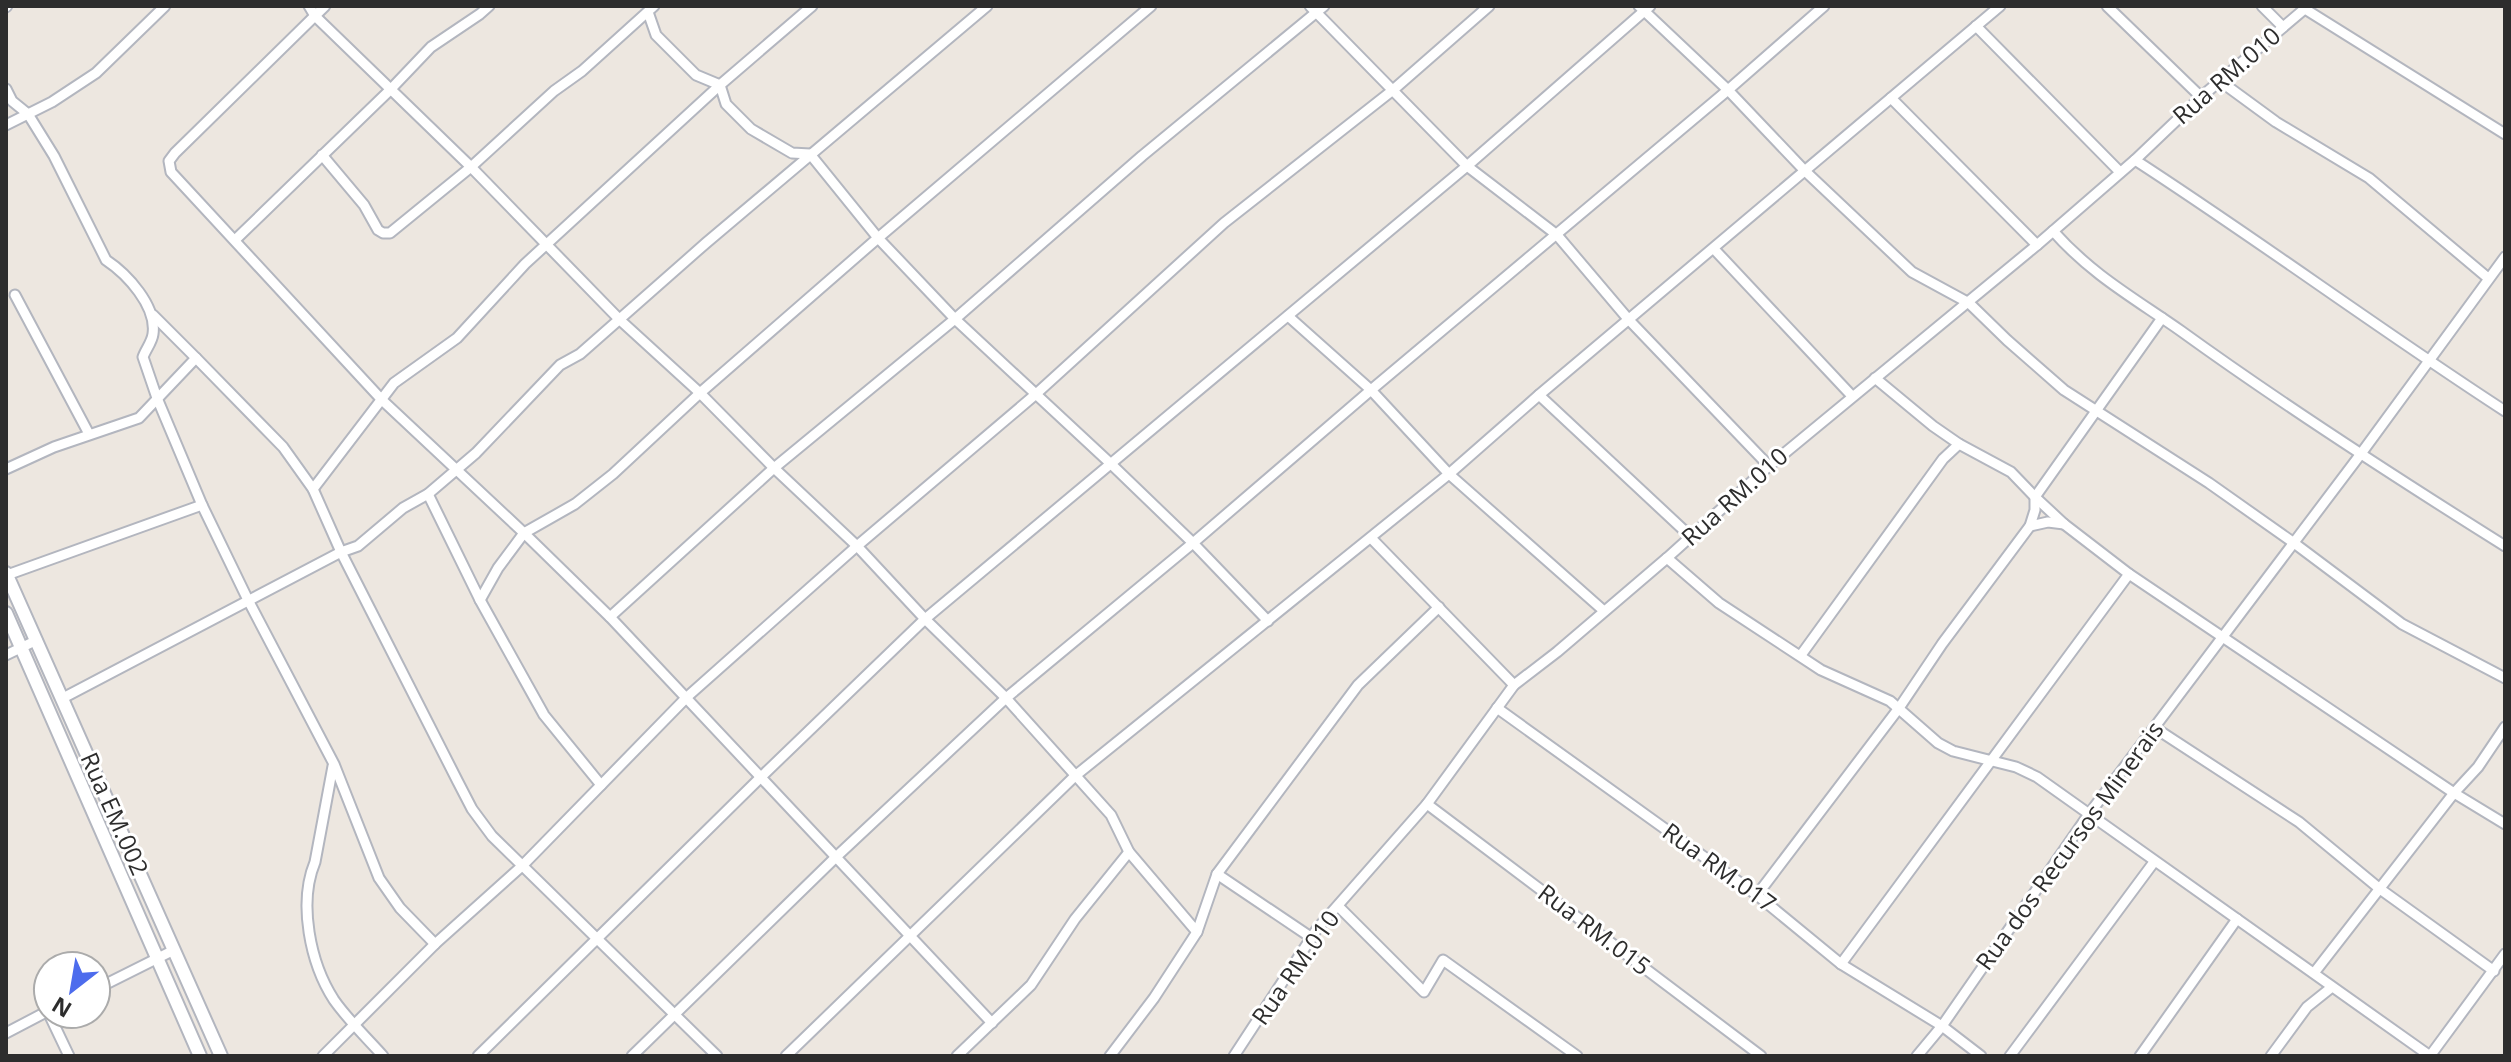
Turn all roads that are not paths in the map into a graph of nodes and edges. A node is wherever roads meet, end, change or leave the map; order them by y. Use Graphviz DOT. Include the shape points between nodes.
graph roads {
  1 [pos="165,6"];
  2 [pos="309,6"];
  3 [pos="325,6"];
  4 [pos="489,6"];
  5 [pos="812,6"];
  6 [pos="987,6"];
  7 [pos="1151,6"];
  8 [pos="1489,6"];
  9 [pos="1824,6"];
  10 [pos="2000,6"];
  11 [pos="2107,6"];
  12 [pos="2262,6"];
  13 [pos="2307,7"];
  14 [pos="1317,8"];
  15 [pos="1644,8"];
  16 [pos="651,9"];
  17 [pos="315,16"];
  18 [pos="1976,26"];
  19 [pos="2283,27"];
  20 [pos="2220,81"];
  21 [pos="720,85"];
  22 [pos="6,89"];
  23 [pos="390,90"];
  24 [pos="1393,90"];
  25 [pos="1728,90"];
  26 [pos="2201,97"];
  27 [pos="1891,98"];
  28 [pos="28,114"];
  29 [pos="6,125"];
  30 [pos="2505,134"];
  31 [pos="810,154"];
  32 [pos="322,155"];
  33 [pos="2135,160"];
  34 [pos="1467,166"];
  35 [pos="471,167"];
  36 [pos="1804,170"];
  37 [pos="2120,172"];
  38 [pos="2053,231"];
  39 [pos="1557,235"];
  40 [pos="878,238"];
  41 [pos="235,240"];
  42 [pos="547,243"];
  43 [pos="2037,245"];
  44 [pos="1714,249"];
  45 [pos="2505,257"];
  46 [pos="2501,271"];
  47 [pos="2488,278"];
  48 [pos="15,295"];
  49 [pos="1969,303"];
  50 [pos="150,312"];
  51 [pos="1288,316"];
  52 [pos="2162,318"];
  53 [pos="955,319"];
  54 [pos="620,320"];
  55 [pos="1629,320"];
  56 [pos="196,358"];
  57 [pos="2428,362"];
  58 [pos="1875,378"];
  59 [pos="1371,390"];
  60 [pos="700,393"];
  61 [pos="1036,394"];
  62 [pos="1539,395"];
  63 [pos="1852,396"];
  64 [pos="157,398"];
  65 [pos="382,400"];
  66 [pos="2096,409"];
  67 [pos="2505,411"];
  68 [pos="89,434"];
  69 [pos="1959,444"];
  70 [pos="2360,455"];
  71 [pos="1110,463"];
  72 [pos="1769,466"];
  73 [pos="774,468"];
  74 [pos="6,469"];
  75 [pos="457,470"];
  76 [pos="1449,474"];
  77 [pos="313,489"];
  78 [pos="428,494"];
  79 [pos="2035,497"];
  80 [pos="202,505"];
  81 [pos="2064,524"];
  82 [pos="2030,526"];
  83 [pos="524,533"];
  84 [pos="1690,536"];
  85 [pos="1371,538"];
  86 [pos="1193,543"];
  87 [pos="2294,543"];
  88 [pos="857,546"];
  89 [pos="2505,546"];
  90 [pos="341,552"];
  91 [pos="1667,558"];
  92 [pos="7,574"];
  93 [pos="2129,574"];
  94 [pos="248,600"];
  95 [pos="480,600"];
  96 [pos="1439,607"];
  97 [pos="1604,611"];
  98 [pos="6,613"];
  99 [pos="610,617"];
  100 [pos="925,619"];
  101 [pos="1268,621"];
  102 [pos="2224,636"];
  103 [pos="37,640"];
  104 [pos="21,647"];
  105 [pos="6,655"];
  106 [pos="1801,655"];
  107 [pos="2505,678"];
  108 [pos="1514,685"];
  109 [pos="687,697"];
  110 [pos="63,698"];
  111 [pos="1006,698"];
  112 [pos="1497,708"];
  113 [pos="1899,708"];
  114 [pos="2505,727"];
  115 [pos="2155,728"];
  116 [pos="1991,761"];
  117 [pos="334,764"];
  118 [pos="1075,776"];
  119 [pos="760,778"];
  120 [pos="601,785"];
  121 [pos="2454,793"];
  122 [pos="1427,804"];
  123 [pos="2089,814"];
  124 [pos="2505,824"];
  125 [pos="1129,852"];
  126 [pos="836,857"];
  127 [pos="2154,862"];
  128 [pos="522,866"];
  129 [pos="1217,874"];
  130 [pos="2380,889"];
  131 [pos="1757,895"];
  132 [pos="1339,907"];
  133 [pos="2237,919"];
  134 [pos="1197,932"];
  135 [pos="909,935"];
  136 [pos="1312,938"];
  137 [pos="597,940"];
  138 [pos="435,944"];
  139 [pos="174,950"];
  140 [pos="2505,954"];
  141 [pos="158,959"];
  142 [pos="1841,964"];
  143 [pos="2494,971"];
  144 [pos="2314,973"];
  145 [pos="112,981"];
  146 [pos="2332,987"];
  147 [pos="673,1016"];
  148 [pos="32,1020"];
  149 [pos="992,1023"];
  150 [pos="355,1026"];
  151 [pos="1942,1026"];
  152 [pos="57,1030"];
  153 [pos="6,1033"];
  154 [pos="69,1056"];
  155 [pos="200,1056"];
  156 [pos="221,1056"];
  157 [pos="323,1056"];
  158 [pos="383,1056"];
  159 [pos="478,1056"];
  160 [pos="632,1056"];
  161 [pos="717,1056"];
  162 [pos="786,1056"];
  163 [pos="957,1056"];
  164 [pos="1110,1056"];
  165 [pos="1234,1056"];
  166 [pos="1577,1056"];
  167 [pos="1761,1056"];
  168 [pos="1917,1056"];
  169 [pos="1981,1056"];
  170 [pos="2010,1056"];
  171 [pos="2140,1056"];
  172 [pos="2271,1056"];
  1 -- 28 [label="street" via="96,73"];
  2 -- 17 [label="street"];
  3 -- 17 [label="street"];
  4 -- 23 [label="street" via="431,47"];
  5 -- 21 [label="street"];
  6 -- 31 [label="street"];
  7 -- 40 [label="street"];
  8 -- 24 [label="street"];
  9 -- 25 [label="street"];
  10 -- 18 [label="street"];
  11 -- 26 [label="street"];
  12 -- 19 [label="street"];
  13 -- 19 [label="street, Rua RM.010"];
  13 -- 30 [label="street"];
  14 -- 24 [label="street"];
  14 -- 53 [label="street"];
  15 -- 25 [label="street"];
  15 -- 34 [label="street"];
  16 -- 21 [label="street" via="656,35 696,75"];
  16 -- 35 [label="street"];
  17 -- 23 [label="street"];
  17 -- 41 [label="street" via="169,161 171,172"];
  18 -- 27 [label="street"];
  18 -- 37 [label="street"];
  19 -- 20 [label="street, Rua RM.010"];
  20 -- 26 [label="street, Rua RM.010"];
  20 -- 47 [label="street" via="2369,178"];
  21 -- 31 [label="street" via="726,104 751,129 792,153"];
  21 -- 42 [label="street"];
  22 -- 28 [label="street"];
  23 -- 32 [label="street"];
  23 -- 35 [label="street"];
  24 -- 34 [label="street"];
  24 -- 61 [label="street" via="1224,223"];
  25 -- 36 [label="street"];
  25 -- 39 [label="street"];
  26 -- 33 [label="street, Rua RM.010"];
  27 -- 36 [label="street"];
  27 -- 43 [label="street"];
  28 -- 29 [label="street"];
  28 -- 50 [label="street" via="106,260 120,270"];
  31 -- 40 [label="street"];
  31 -- 54 [label="street"];
  32 -- 35 [label="street" via="383,233 396,229"];
  32 -- 41 [label="street"];
  33 -- 37 [label="street, Rua RM.010"];
  33 -- 57 [label="street"];
  34 -- 39 [label="street"];
  34 -- 51 [label="street"];
  35 -- 42 [label="street"];
  36 -- 44 [label="street"];
  36 -- 49 [label="street" via="1912,272"];
  37 -- 38 [label="street, Rua RM.010"];
  38 -- 43 [label="street, Rua RM.010"];
  38 -- 52 [label="street" via="2087,266"];
  39 -- 55 [label="street"];
  39 -- 59 [label="street"];
  40 -- 53 [label="street"];
  40 -- 60 [label="street"];
  41 -- 65 [label="street"];
  42 -- 54 [label="street"];
  42 -- 65 [label="street" via="457,338 394,383"];
  43 -- 49 [label="street, Rua RM.010"];
  44 -- 55 [label="street"];
  44 -- 63 [label="street"];
  45 -- 46 [label="street, Rua dos Recursos Minerais"];
  46 -- 47 [label="street, Rua dos Recursos Minerais"];
  47 -- 57 [label="street, Rua dos Recursos Minerais"];
  48 -- 68 [label="street"];
  49 -- 58 [label="street, Rua RM.010"];
  49 -- 66 [label="street" via="2064,390"];
  50 -- 56 [label="street"];
  50 -- 64 [label="street" via="153,337 143,357"];
  51 -- 59 [label="street"];
  51 -- 71 [label="street"];
  52 -- 66 [label="street"];
  52 -- 70 [label="street"];
  53 -- 61 [label="street"];
  53 -- 73 [label="street"];
  54 -- 60 [label="street"];
  54 -- 75 [label="street" via="560,365"];
  55 -- 62 [label="street"];
  55 -- 72 [label="street"];
  56 -- 64 [label="street"];
  56 -- 77 [label="street" via="283,447"];
  57 -- 67 [label="street"];
  57 -- 70 [label="street, Rua dos Recursos Minerais"];
  58 -- 63 [label="street, Rua RM.010"];
  58 -- 69 [label="street"];
  59 -- 76 [label="street"];
  59 -- 86 [label="street"];
  60 -- 73 [label="street"];
  60 -- 83 [label="street" via="613,474 575,504"];
  61 -- 71 [label="street"];
  61 -- 88 [label="street"];
  62 -- 76 [label="street"];
  62 -- 84 [label="street"];
  63 -- 72 [label="street, Rua RM.010"];
  64 -- 68 [label="street" via="139,418"];
  64 -- 80 [label="street"];
  65 -- 75 [label="street"];
  65 -- 77 [label="street"];
  66 -- 79 [label="street"];
  66 -- 87 [label="street"];
  68 -- 74 [label="street"];
  69 -- 79 [label="street" via="2011,472"];
  69 -- 106 [label="street"];
  70 -- 87 [label="street, Rua dos Recursos Minerais"];
  70 -- 89 [label="street"];
  71 -- 86 [label="street"];
  71 -- 100 [label="street"];
  72 -- 84 [label="street, Rua RM.010"];
  73 -- 88 [label="street"];
  73 -- 99 [label="street"];
  75 -- 78 [label="street"];
  75 -- 83 [label="street"];
  76 -- 85 [label="street"];
  76 -- 97 [label="street"];
  77 -- 90 [label="street"];
  78 -- 90 [label="street" via="358,546"];
  78 -- 95 [label="street"];
  79 -- 81 [label="street"];
  79 -- 82 [label="street"];
  80 -- 92 [label="street"];
  80 -- 94 [label="street"];
  81 -- 82 [label="street"];
  81 -- 93 [label="street"];
  82 -- 113 [label="street"];
  83 -- 95 [label="street"];
  83 -- 99 [label="street"];
  84 -- 91 [label="street, Rua RM.010"];
  85 -- 96 [label="street"];
  85 -- 101 [label="street"];
  86 -- 101 [label="street"];
  86 -- 111 [label="street"];
  87 -- 102 [label="street, Rua dos Recursos Minerais"];
  87 -- 107 [label="street" via="2402,624"];
  88 -- 100 [label="street"];
  88 -- 109 [label="street"];
  90 -- 94 [label="street"];
  90 -- 128 [label="street" via="472,809"];
  91 -- 97 [label="street, Rua RM.010"];
  91 -- 106 [label="street" via="1719,603"];
  92 -- 103 [label="street, Rua EM.002"];
  93 -- 102 [label="street"];
  93 -- 116 [label="street"];
  94 -- 110 [label="street"];
  94 -- 117 [label="street"];
  95 -- 120 [label="street" via="544,715"];
  96 -- 108 [label="street"];
  96 -- 129 [label="street" via="1358,685"];
  97 -- 108 [label="street, Rua RM.010"];
  98 -- 104 [label="street, Rua EM.002"];
  99 -- 109 [label="street"];
  100 -- 111 [label="street"];
  100 -- 119 [label="street"];
  101 -- 118 [label="street"];
  102 -- 115 [label="street, Rua dos Recursos Minerais"];
  102 -- 121 [label="street"];
  103 -- 104 [label="street"];
  103 -- 110 [label="street, Rua EM.002"];
  104 -- 105 [label="street"];
  104 -- 141 [label="street, Rua EM.002"];
  106 -- 113 [label="street"];
  108 -- 112 [label="street, Rua RM.010"];
  109 -- 119 [label="street"];
  109 -- 120 [label="street"];
  110 -- 139 [label="street, Rua EM.002"];
  111 -- 118 [label="street"];
  111 -- 126 [label="street"];
  112 -- 122 [label="street, Rua RM.010"];
  112 -- 131 [label="street, Rua RM.017"];
  113 -- 116 [label="street" via="1938,743"];
  113 -- 131 [label="street"];
  114 -- 121 [label="street"];
  115 -- 123 [label="street, Rua dos Recursos Minerais"];
  115 -- 130 [label="street" via="2299,822"];
  116 -- 123 [label="street" via="2037,777"];
  116 -- 142 [label="street"];
  117 -- 138 [label="street" via="379,878"];
  117 -- 150 [label="street" via="310,873 307,916 323,979"];
  118 -- 125 [label="street" via="1111,815"];
  118 -- 135 [label="street"];
  119 -- 126 [label="street"];
  119 -- 137 [label="street"];
  120 -- 128 [label="street"];
  121 -- 124 [label="street"];
  121 -- 130 [label="street"];
  122 -- 132 [label="street, Rua RM.010"];
  122 -- 167 [label="street, Rua RM.015"];
  123 -- 127 [label="street"];
  123 -- 151 [label="street, Rua dos Recursos Minerais"];
  125 -- 134 [label="street"];
  125 -- 149 [label="street" via="1031,985"];
  126 -- 135 [label="street"];
  126 -- 147 [label="street"];
  127 -- 133 [label="street"];
  127 -- 170 [label="street"];
  128 -- 137 [label="street"];
  128 -- 138 [label="street"];
  129 -- 134 [label="street"];
  129 -- 136 [label="street"];
  130 -- 143 [label="street"];
  130 -- 144 [label="street"];
  131 -- 142 [label="street, Rua RM.017"];
  132 -- 136 [label="street, Rua RM.010"];
  132 -- 166 [label="street" via="1424,992 1443,960"];
  133 -- 144 [label="street"];
  133 -- 171 [label="street"];
  134 -- 164 [label="street"];
  135 -- 149 [label="street"];
  135 -- 162 [label="street"];
  136 -- 165 [label="street, Rua RM.010"];
  137 -- 147 [label="street"];
  137 -- 159 [label="street"];
  138 -- 150 [label="street"];
  139 -- 141 [label="street"];
  139 -- 156 [label="street, Rua EM.002"];
  140 -- 143 [label="street"];
  141 -- 145 [label="street"];
  141 -- 155 [label="street, Rua EM.002"];
  142 -- 151 [label="street, Rua RM.017"];
  143 -- 146 [label="street" via="2430,1056"];
  144 -- 146 [label="street"];
  146 -- 172 [label="street" via="2307,1007"];
  147 -- 160 [label="street"];
  147 -- 161 [label="street"];
  148 -- 153 [label="street"];
  149 -- 163 [label="street"];
  150 -- 157 [label="street"];
  150 -- 158 [label="street"];
  151 -- 168 [label="street, Rua dos Recursos Minerais"];
  151 -- 169 [label="street, Rua RM.017"];
  152 -- 154 [label="street"];
}
